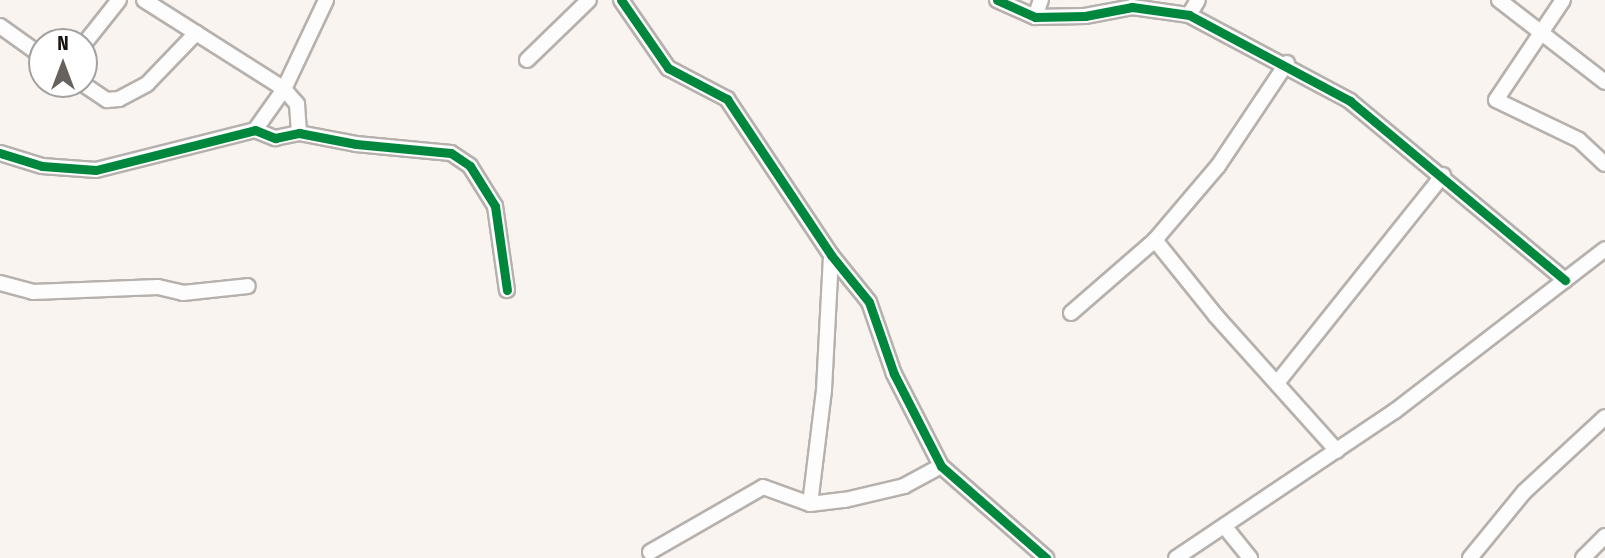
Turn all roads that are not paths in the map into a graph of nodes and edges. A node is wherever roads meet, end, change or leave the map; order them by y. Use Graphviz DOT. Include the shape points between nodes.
graph roads {
  1 [pos="120,0"];
  2 [pos="144,0"];
  3 [pos="326,0"];
  4 [pos="589,0"];
  5 [pos="621,0"];
  6 [pos="997,0"];
  7 [pos="1041,0"];
  8 [pos="1198,0"];
  9 [pos="1499,0"];
  10 [pos="1563,0"];
  11 [pos="1189,15"];
  12 [pos="1035,17"];
  13 [pos="0,26"];
  14 [pos="97,28"];
  15 [pos="1538,32"];
  16 [pos="197,33"];
  17 [pos="28,46"];
  18 [pos="527,60"];
  19 [pos="1287,63"];
  20 [pos="1605,82"];
  21 [pos="284,89"];
  22 [pos="98,94"];
  23 [pos="256,130"];
  24 [pos="299,132"];
  25 [pos="0,153"];
  26 [pos="1605,164"];
  27 [pos="1443,175"];
  28 [pos="1155,240"];
  29 [pos="1605,249"];
  30 [pos="831,255"];
  31 [pos="1565,280"];
  32 [pos="0,283"];
  33 [pos="248,286"];
  34 [pos="507,290"];
  35 [pos="1071,313"];
  36 [pos="1277,383"];
  37 [pos="1605,417"];
  38 [pos="1337,451"];
  39 [pos="941,466"];
  40 [pos="810,504"];
  41 [pos="1225,527"];
  42 [pos="1605,536"];
  43 [pos="650,552"];
  44 [pos="1046,558"];
  45 [pos="1176,558"];
  46 [pos="1250,558"];
  47 [pos="1470,558"];
  48 [pos="1583,558"];
  1 -- 14 [label="street"];
  2 -- 16 [label="street"];
  3 -- 21 [label="street"];
  4 -- 18 [label="street"];
  5 -- 30 [label="street" via="668,68 727,99"];
  6 -- 12 [label="street"];
  7 -- 12 [label="street"];
  8 -- 11 [label="street"];
  9 -- 15 [label="street"];
  10 -- 15 [label="street"];
  11 -- 12 [label="street" via="1132,7 1085,16"];
  11 -- 19 [label="street"];
  13 -- 17 [label="street"];
  15 -- 20 [label="street"];
  15 -- 26 [label="street" via="1496,100 1579,140"];
  16 -- 21 [label="street"];
  16 -- 22 [label="street" via="147,84 119,99 107,100"];
  19 -- 27 [label="street" via="1350,100"];
  19 -- 28 [label="street" via="1218,166"];
  21 -- 23 [label="street"];
  21 -- 24 [label="street" via="297,104"];
  23 -- 24 [label="street" via="275,138"];
  23 -- 25 [label="street" via="96,170 42,166"];
  24 -- 34 [label="street" via="356,144 451,153 470,166 495,206"];
  27 -- 31 [label="street"];
  27 -- 36 [label="street"];
  28 -- 35 [label="street"];
  28 -- 36 [label="street"];
  29 -- 31 [label="street"];
  30 -- 39 [label="street" via="869,302 894,374"];
  30 -- 40 [label="street" via="824,390"];
  31 -- 38 [label="street"];
  32 -- 33 [label="street" via="33,292 158,287 183,293"];
  36 -- 38 [label="street"];
  37 -- 47 [label="street" via="1524,492"];
  38 -- 41 [label="street"];
  39 -- 40 [label="street" via="904,486"];
  39 -- 44 [label="street"];
  40 -- 43 [label="street" via="763,487"];
  41 -- 45 [label="street"];
  41 -- 46 [label="street"];
  42 -- 48 [label="street"];
}
